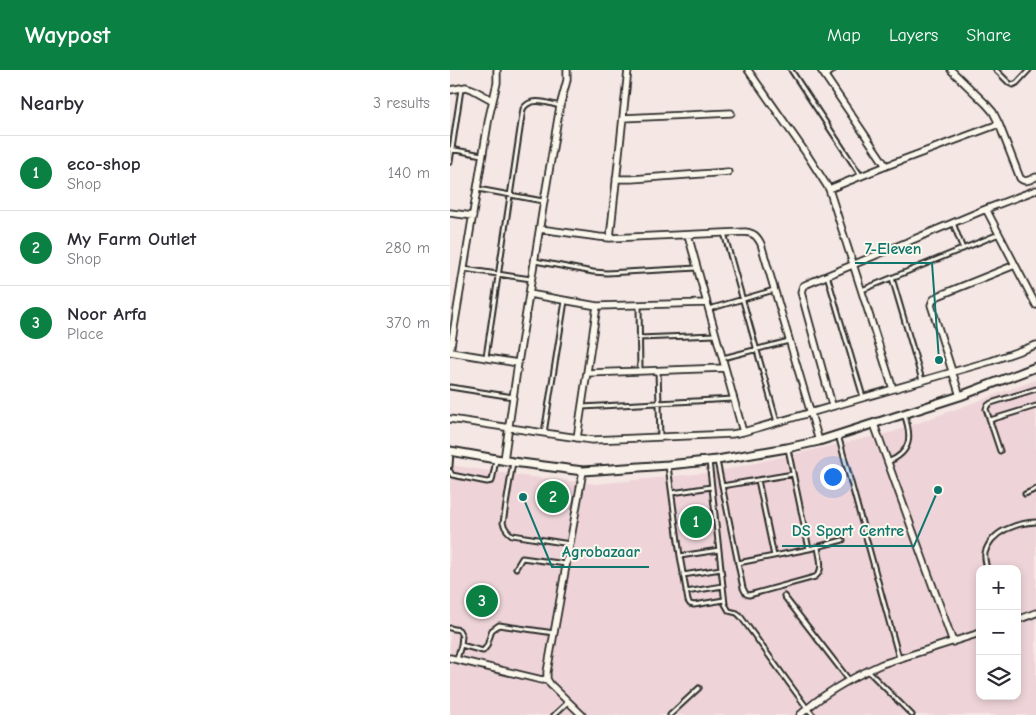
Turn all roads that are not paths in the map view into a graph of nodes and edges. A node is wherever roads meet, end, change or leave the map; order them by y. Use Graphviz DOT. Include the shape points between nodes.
graph roads {
  1 [pos="497,70"];
  2 [pos="567,70"];
  3 [pos="628,70"];
  4 [pos="748,70"];
  5 [pos="791,70"];
  6 [pos="832,70"];
  7 [pos="951,70"];
  8 [pos="996,70"];
  9 [pos="1029,70"];
  10 [pos="823,72"];
  11 [pos="461,88"];
  12 [pos="450,90"];
  13 [pos="492,100"];
  14 [pos="560,106"];
  15 [pos="732,113"];
  16 [pos="623,118"];
  17 [pos="999,124"];
  18 [pos="451,149"];
  19 [pos="483,155"];
  20 [pos="450,162"];
  21 [pos="886,166"];
  22 [pos="728,172"];
  23 [pos="861,176"];
  24 [pos="1036,177"];
  25 [pos="616,179"];
  26 [pos="478,189"];
  27 [pos="829,189"];
  28 [pos="1036,190"];
  29 [pos="510,195"];
  30 [pos="544,201"];
  31 [pos="986,209"];
  32 [pos="450,213"];
  33 [pos="472,216"];
  34 [pos="953,223"];
  35 [pos="540,229"];
  36 [pos="724,233"];
  37 [pos="999,234"];
  38 [pos="688,235"];
  39 [pos="610,238"];
  40 [pos="963,249"];
  41 [pos="535,262"];
  42 [pos="854,264"];
  43 [pos="1015,265"];
  44 [pos="698,268"];
  45 [pos="464,269"];
  46 [pos="498,274"];
  47 [pos="827,275"];
  48 [pos="892,278"];
  49 [pos="532,279"];
  50 [pos="774,290"];
  51 [pos="862,290"];
  52 [pos="529,294"];
  53 [pos="742,299"];
  54 [pos="565,301"];
  55 [pos="639,305"];
  56 [pos="1036,305"];
  57 [pos="597,306"];
  58 [pos="708,306"];
  59 [pos="716,335"];
  60 [pos="639,338"];
  61 [pos="789,340"];
  62 [pos="1036,345"];
  63 [pos="757,350"];
  64 [pos="450,352"];
  65 [pos="486,358"];
  66 [pos="722,358"];
  67 [pos="518,363"];
  68 [pos="725,368"];
  69 [pos="1036,368"];
  70 [pos="658,370"];
  71 [pos="640,371"];
  72 [pos="952,371"];
  73 [pos="588,373"];
  74 [pos="922,380"];
  75 [pos="450,387"];
  76 [pos="892,389"];
  77 [pos="1036,389"];
  78 [pos="960,396"];
  79 [pos="513,397"];
  80 [pos="863,397"];
  81 [pos="734,399"];
  82 [pos="659,403"];
  83 [pos="832,405"];
  84 [pos="1036,406"];
  85 [pos="582,407"];
  86 [pos="810,412"];
  87 [pos="904,414"];
  88 [pos="450,419"];
  89 [pos="990,420"];
  90 [pos="777,422"];
  91 [pos="874,424"];
  92 [pos="508,428"];
  93 [pos="743,432"];
  94 [pos="544,434"];
  95 [pos="838,435"];
  96 [pos="660,437"];
  97 [pos="577,438"];
  98 [pos="819,441"];
  99 [pos="787,448"];
  100 [pos="451,451"];
  101 [pos="1000,452"];
  102 [pos="500,460"];
  103 [pos="713,460"];
  104 [pos="513,462"];
  105 [pos="888,462"];
  106 [pos="450,466"];
  107 [pos="668,466"];
  108 [pos="450,471"];
  109 [pos="583,471"];
  110 [pos="793,474"];
  111 [pos="758,480"];
  112 [pos="722,486"];
  113 [pos="711,487"];
  114 [pos="1036,489"];
  115 [pos="672,493"];
  116 [pos="1024,494"];
  117 [pos="1036,522"];
  118 [pos="844,540"];
  119 [pos="570,544"];
  120 [pos="818,546"];
  121 [pos="809,549"];
  122 [pos="719,550"];
  123 [pos="680,556"];
  124 [pos="774,556"];
  125 [pos="738,563"];
  126 [pos="567,564"];
  127 [pos="986,565"];
  128 [pos="516,568"];
  129 [pos="722,569"];
  130 [pos="683,575"];
  131 [pos="723,586"];
  132 [pos="686,592"];
  133 [pos="784,596"];
  134 [pos="724,600"];
  135 [pos="1036,613"];
  136 [pos="1021,619"];
  137 [pos="450,628"];
  138 [pos="554,633"];
  139 [pos="976,633"];
  140 [pos="953,642"];
  141 [pos="461,645"];
  142 [pos="453,658"];
  143 [pos="894,660"];
  144 [pos="868,670"];
  145 [pos="547,679"];
  146 [pos="849,680"];
  147 [pos="699,688"];
  148 [pos="568,702"];
  149 [pos="807,708"];
  150 [pos="554,715"];
  151 [pos="582,715"];
  152 [pos="670,715"];
  153 [pos="800,715"];
  154 [pos="813,715"];
  155 [pos="912,715"];
  1 -- 13 [label="street"];
  2 -- 14 [label="street"];
  3 -- 16 [label="street"];
  4 -- 27 [label="street"];
  5 -- 23 [label="lane"];
  6 -- 10 [label="street"];
  7 -- 17 [label="street" via="986,104"];
  8 -- 9 [label="lane" via="1012,85"];
  10 -- 21 [label="street"];
  11 -- 12 [label="street"];
  11 -- 13 [label="street" via="472,89"];
  11 -- 18 [label="lane"];
  13 -- 19 [label="street"];
  14 -- 29 [label="lane" via="537,102 528,103 523,109"];
  14 -- 30 [label="street"];
  15 -- 16 [label="street"];
  16 -- 25 [label="street"];
  17 -- 21 [label="street"];
  17 -- 24 [label="street" via="1020,178 1027,181"];
  18 -- 19 [label="lane"];
  18 -- 20 [label="lane"];
  19 -- 26 [label="street"];
  21 -- 23 [label="street"];
  22 -- 25 [label="street"];
  23 -- 27 [label="street"];
  25 -- 39 [label="street"];
  26 -- 29 [label="lane"];
  26 -- 33 [label="street"];
  27 -- 42 [label="street"];
  28 -- 31 [label="street"];
  29 -- 30 [label="lane"];
  29 -- 46 [label="lane"];
  30 -- 35 [label="street"];
  31 -- 34 [label="street"];
  31 -- 37 [label="street"];
  32 -- 33 [label="street"];
  33 -- 45 [label="street"];
  34 -- 40 [label="lane"];
  34 -- 42 [label="street"];
  35 -- 39 [label="street"];
  35 -- 41 [label="street"];
  36 -- 38 [label="street"];
  36 -- 50 [label="street" via="745,232 757,237"];
  36 -- 53 [label="lane"];
  37 -- 40 [label="lane"];
  37 -- 43 [label="street"];
  38 -- 39 [label="street"];
  38 -- 44 [label="street"];
  40 -- 48 [label="lane"];
  41 -- 44 [label="lane" via="608,273"];
  41 -- 49 [label="street"];
  42 -- 47 [label="street"];
  42 -- 51 [label="street"];
  43 -- 56 [label="street"];
  43 -- 72 [label="street" via="933,300 931,305"];
  44 -- 58 [label="street"];
  45 -- 46 [label="lane"];
  45 -- 64 [label="street"];
  46 -- 49 [label="lane"];
  46 -- 65 [label="lane"];
  47 -- 80 [label="lane"];
  47 -- 83 [label="street" via="803,286 801,292"];
  48 -- 51 [label="lane"];
  48 -- 74 [label="lane"];
  49 -- 52 [label="street"];
  50 -- 53 [label="lane"];
  50 -- 61 [label="street"];
  51 -- 76 [label="street"];
  52 -- 54 [label="street"];
  52 -- 67 [label="street"];
  53 -- 58 [label="lane"];
  53 -- 63 [label="lane"];
  54 -- 57 [label="street"];
  54 -- 94 [label="lane"];
  55 -- 57 [label="street"];
  55 -- 58 [label="street"];
  55 -- 60 [label="lane"];
  57 -- 73 [label="street"];
  58 -- 59 [label="street"];
  59 -- 60 [label="lane"];
  59 -- 66 [label="street"];
  60 -- 71 [label="lane"];
  61 -- 63 [label="lane"];
  61 -- 86 [label="street"];
  62 -- 72 [label="street"];
  63 -- 66 [label="lane"];
  63 -- 90 [label="lane"];
  64 -- 65 [label="street"];
  65 -- 67 [label="street"];
  66 -- 68 [label="street"];
  67 -- 79 [label="street"];
  68 -- 70 [label="street"];
  68 -- 81 [label="street"];
  69 -- 78 [label="street"];
  70 -- 71 [label="street"];
  70 -- 82 [label="lane"];
  71 -- 73 [label="street"];
  72 -- 74 [label="street"];
  72 -- 78 [label="street"];
  73 -- 85 [label="street"];
  74 -- 76 [label="street"];
  75 -- 79 [label="lane"];
  76 -- 80 [label="street"];
  77 -- 89 [label="lane" via="990,403 986,409"];
  78 -- 87 [label="street"];
  79 -- 92 [label="street"];
  80 -- 83 [label="street"];
  81 -- 82 [label="lane"];
  81 -- 93 [label="street"];
  82 -- 85 [label="lane"];
  82 -- 96 [label="lane"];
  83 -- 86 [label="street"];
  84 -- 89 [label="lane"];
  85 -- 97 [label="street"];
  86 -- 90 [label="street"];
  86 -- 98 [label="street"];
  87 -- 91 [label="street"];
  87 -- 105 [label="lane" via="909,433 906,448 898,458"];
  88 -- 92 [label="street"];
  89 -- 101 [label="lane"];
  90 -- 93 [label="street"];
  91 -- 95 [label="street"];
  91 -- 105 [label="street"];
  92 -- 94 [label="street"];
  92 -- 102 [label="street"];
  93 -- 96 [label="street"];
  94 -- 97 [label="street"];
  95 -- 98 [label="street"];
  95 -- 143 [label="lane"];
  96 -- 97 [label="street"];
  98 -- 99 [label="street"];
  99 -- 103 [label="street"];
  99 -- 110 [label="lane"];
  100 -- 102 [label="street"];
  100 -- 106 [label="lane"];
  102 -- 104 [label="street"];
  102 -- 108 [label="lane" via="492,481 452,475"];
  103 -- 107 [label="street"];
  103 -- 112 [label="lane"];
  103 -- 113 [label="lane"];
  104 -- 109 [label="street"];
  104 -- 119 [label="lane" via="503,523 505,529 512,535"];
  105 -- 140 [label="street"];
  107 -- 109 [label="street"];
  107 -- 115 [label="lane"];
  109 -- 119 [label="street"];
  110 -- 111 [label="lane"];
  110 -- 121 [label="lane"];
  111 -- 112 [label="lane"];
  111 -- 124 [label="lane"];
  112 -- 125 [label="lane"];
  113 -- 115 [label="lane"];
  113 -- 122 [label="lane"];
  114 -- 116 [label="lane"];
  115 -- 123 [label="lane"];
  117 -- 127 [label="lane" via="1004,529 997,534 985,552"];
  118 -- 120 [label="lane"];
  119 -- 126 [label="street"];
  120 -- 121 [label="lane"];
  120 -- 125 [label="lane" via="822,569 819,575 749,595 744,592"];
  121 -- 124 [label="lane"];
  122 -- 123 [label="lane"];
  122 -- 129 [label="lane"];
  123 -- 130 [label="lane"];
  124 -- 125 [label="lane"];
  126 -- 128 [label="lane" via="522,558"];
  126 -- 138 [label="street"];
  129 -- 130 [label="lane"];
  129 -- 131 [label="lane"];
  130 -- 132 [label="lane"];
  131 -- 132 [label="lane"];
  131 -- 134 [label="lane"];
  132 -- 134 [label="lane" via="690,604 694,605"];
  133 -- 146 [label="lane"];
  134 -- 149 [label="lane" via="729,611 741,617"];
  135 -- 136 [label="street"];
  137 -- 141 [label="lane" via="460,630"];
  138 -- 141 [label="lane" via="499,625 492,630 483,651"];
  138 -- 145 [label="street"];
  139 -- 140 [label="street"];
  140 -- 143 [label="street"];
  141 -- 142 [label="lane"];
  142 -- 145 [label="street"];
  143 -- 144 [label="street"];
  144 -- 146 [label="street"];
  144 -- 155 [label="lane"];
  145 -- 148 [label="street"];
  146 -- 149 [label="street"];
  147 -- 152 [label="lane"];
  148 -- 150 [label="lane"];
  148 -- 151 [label="street"];
  149 -- 153 [label="street"];
  149 -- 154 [label="lane"];
}
